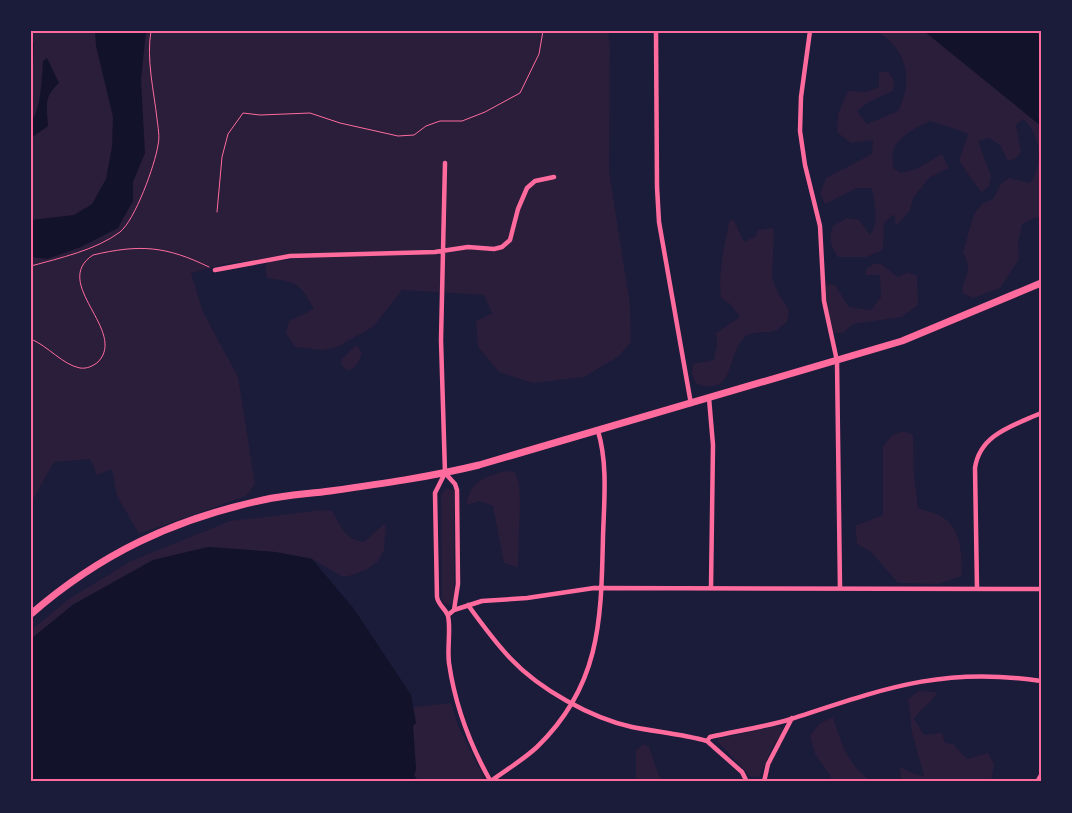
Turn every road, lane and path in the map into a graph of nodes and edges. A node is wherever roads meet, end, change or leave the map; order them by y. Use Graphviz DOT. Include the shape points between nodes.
graph roads {
  1 [pos="151,31"];
  2 [pos="543,31"];
  3 [pos="656,31"];
  4 [pos="810,31"];
  5 [pos="445,163"];
  6 [pos="554,177"];
  7 [pos="217,212"];
  8 [pos="444,250"];
  9 [pos="31,266"];
  10 [pos="215,270"];
  11 [pos="1041,283"];
  12 [pos="31,339"];
  13 [pos="837,361"];
  14 [pos="709,398"];
  15 [pos="691,404"];
  16 [pos="1041,413"];
  17 [pos="598,431"];
  18 [pos="445,473"];
  19 [pos="602,588"];
  20 [pos="711,588"];
  21 [pos="840,588"];
  22 [pos="977,588"];
  23 [pos="1041,589"];
  24 [pos="468,605"];
  25 [pos="454,610"];
  26 [pos="31,614"];
  27 [pos="448,615"];
  28 [pos="1041,681"];
  29 [pos="572,704"];
  30 [pos="792,718"];
  31 [pos="706,741"];
  32 [pos="1041,775"];
  33 [pos="491,782"];
  34 [pos="747,782"];
  35 [pos="764,782"];
  36 [pos="1038,782"];
  1 -- 9 [label="path" via="159,143 136,208 121,231 98,244"];
  2 -- 7 [label="path" via="539,54 520,93 485,112 462,121 440,121 414,135 398,136 310,113 243,113 228,134 222,157"];
  3 -- 15 [label="street" via="659,213"];
  4 -- 13 [label="street" via="800,131 820,226 824,301"];
  5 -- 8 [label="street"];
  6 -- 8 [label="street" via="535,181 527,188 510,240 502,247"];
  8 -- 10 [label="street" via="290,256"];
  8 -- 18 [label="street" via="441,340"];
  10 -- 12 [label="path" via="155,247 93,255 82,269 80,285 102,332 105,346 101,358 91,366 79,368"];
  11 -- 13 [label="main road" via="921,334"];
  13 -- 14 [label="main road"];
  13 -- 21 [label="street"];
  14 -- 15 [label="main road"];
  14 -- 20 [label="street" via="713,445"];
  15 -- 17 [label="main road"];
  16 -- 22 [label="street" via="994,435 978,456 975,468"];
  17 -- 18 [label="main road"];
  17 -- 19 [label="street" via="603,455"];
  18 -- 25 [label="street" via="457,490 458,584"];
  18 -- 26 [label="main road" via="264,500 176,524 85,571"];
  18 -- 27 [label="street" via="435,492 437,597"];
  19 -- 20 [label="street"];
  19 -- 24 [label="street"];
  19 -- 29 [label="street" via="596,641"];
  20 -- 21 [label="street"];
  21 -- 22 [label="street"];
  22 -- 23 [label="street"];
  24 -- 25 [label="street"];
  24 -- 29 [label="street" via="516,664"];
  25 -- 27 [label="street"];
  27 -- 33 [label="street" via="454,693 468,736"];
  28 -- 30 [label="street" via="991,676 941,678 886,688"];
  29 -- 31 [label="street" via="631,727"];
  29 -- 33 [label="street" via="535,749"];
  30 -- 31 [label="street"];
  30 -- 35 [label="street" via="768,764"];
  31 -- 34 [label="street" via="742,772"];
  32 -- 36 [label="street"];
}
